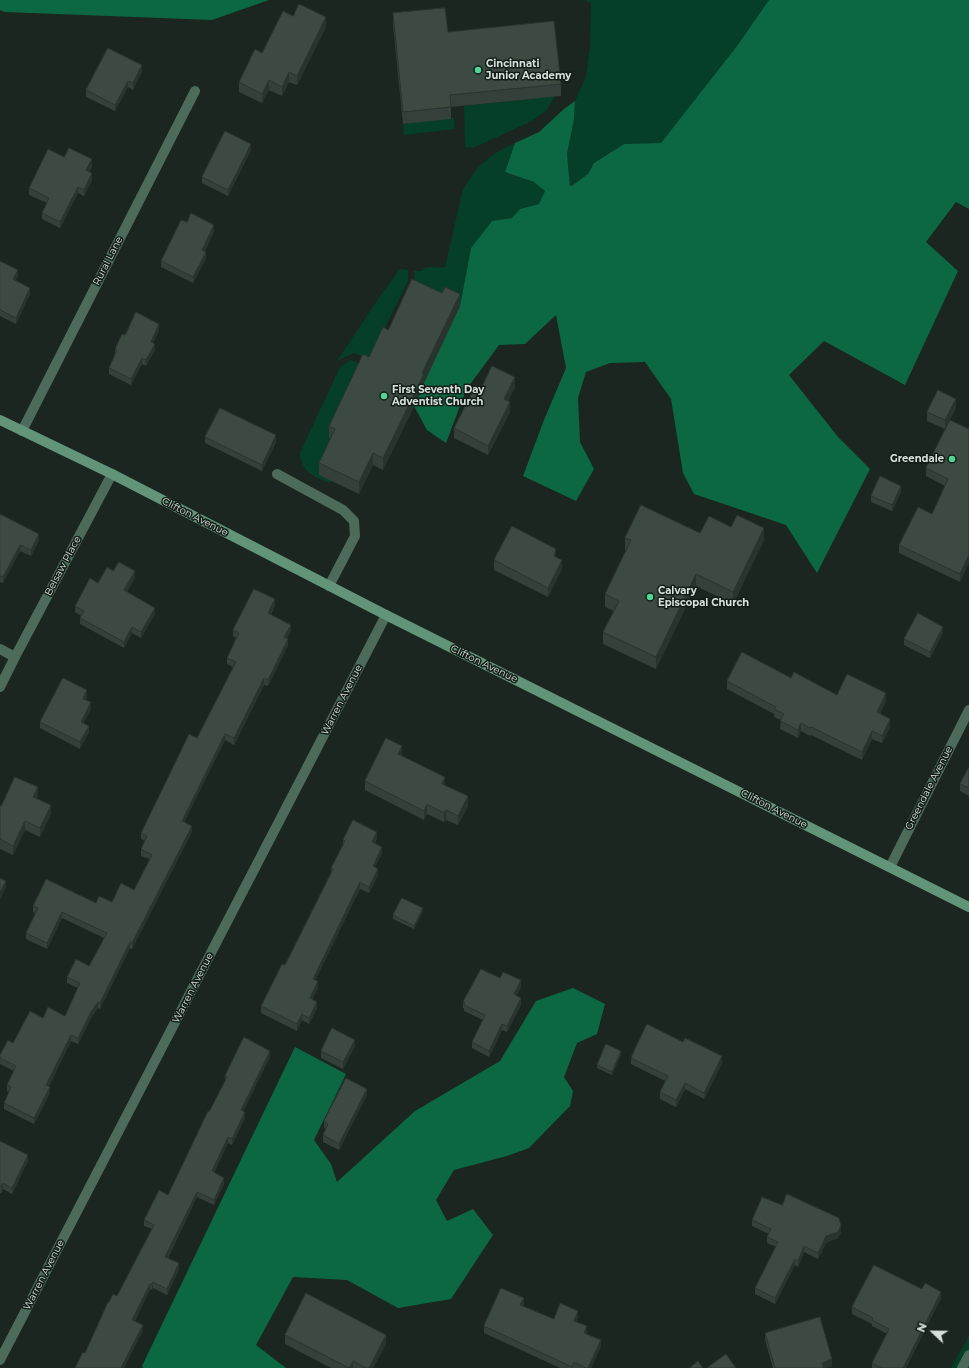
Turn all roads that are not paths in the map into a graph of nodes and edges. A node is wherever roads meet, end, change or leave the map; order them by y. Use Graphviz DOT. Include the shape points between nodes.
graph roads {
  1 [pos="195,91"];
  2 [pos="0,420"];
  3 [pos="22,431"];
  4 [pos="112,474"];
  5 [pos="277,474"];
  6 [pos="329,586"];
  7 [pos="386,615"];
  8 [pos="0,650"];
  9 [pos="15,657"];
  10 [pos="0,688"];
  11 [pos="969,710"];
  12 [pos="890,867"];
  13 [pos="969,907"];
  14 [pos="969,1356"];
  15 [pos="0,1360"];
  16 [pos="962,1368"];
  1 -- 3 [label="street, Rural Lane"];
  2 -- 3 [label="main road, Clifton Avenue"];
  3 -- 4 [label="main road, Clifton Avenue"];
  4 -- 6 [label="main road, Clifton Avenue"];
  4 -- 9 [label="street, Belsaw Place"];
  5 -- 6 [label="street" via="343,510 354,521 356,536"];
  6 -- 7 [label="main road, Clifton Avenue"];
  7 -- 12 [label="main road, Clifton Avenue"];
  7 -- 15 [label="street, Warren Avenue"];
  8 -- 9 [label="street"];
  9 -- 10 [label="street, Belsaw Place"];
  11 -- 12 [label="street, Greendale Avenue"];
  12 -- 13 [label="main road, Clifton Avenue"];
  14 -- 16 [label="street"];
}
